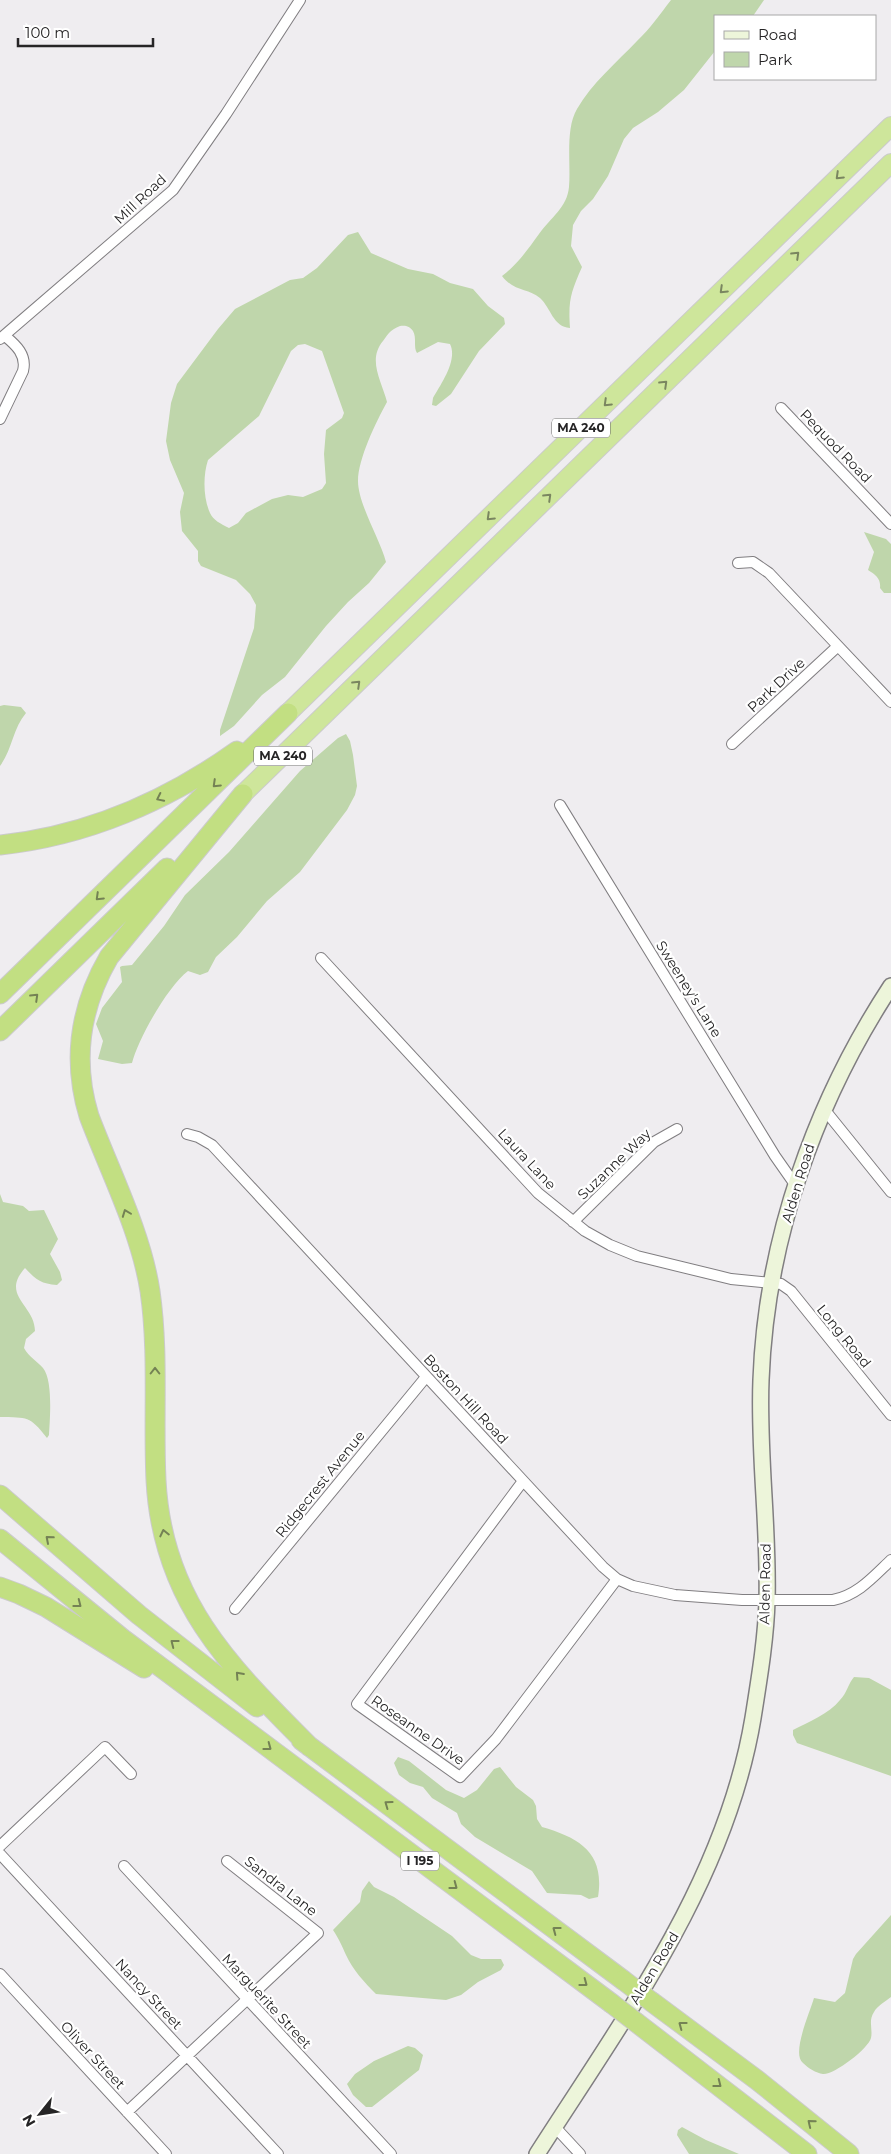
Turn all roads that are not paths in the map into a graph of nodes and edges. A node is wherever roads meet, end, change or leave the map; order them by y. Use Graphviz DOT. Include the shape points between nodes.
graph roads {
  1 [pos="300,0"];
  2 [pos="891,126"];
  3 [pos="891,162"];
  4 [pos="2,337"];
  5 [pos="781,408"];
  6 [pos="0,419"];
  7 [pos="891,524"];
  8 [pos="738,563"];
  9 [pos="838,646"];
  10 [pos="891,702"];
  11 [pos="288,713"];
  12 [pos="732,744"];
  13 [pos="243,794"];
  14 [pos="560,805"];
  15 [pos="0,845"];
  16 [pos="321,958"];
  17 [pos="891,986"];
  18 [pos="0,994"];
  19 [pos="0,1031"];
  20 [pos="824,1109"];
  21 [pos="677,1129"];
  22 [pos="187,1134"];
  23 [pos="796,1186"];
  24 [pos="891,1192"];
  25 [pos="573,1222"];
  26 [pos="771,1282"];
  27 [pos="426,1377"];
  28 [pos="891,1415"];
  29 [pos="523,1482"];
  30 [pos="0,1495"];
  31 [pos="0,1539"];
  32 [pos="891,1560"];
  33 [pos="617,1579"];
  34 [pos="0,1588"];
  35 [pos="767,1600"];
  36 [pos="235,1608"];
  37 [pos="228,1718"];
  38 [pos="310,1747"];
  39 [pos="131,1774"];
  40 [pos="0,1846"];
  41 [pos="0,1854"];
  42 [pos="227,1861"];
  43 [pos="124,1866"];
  44 [pos="0,1974"];
  45 [pos="247,1999"];
  46 [pos="187,2056"];
  47 [pos="127,2112"];
  48 [pos="555,2126"];
  49 [pos="166,2154"];
  50 [pos="278,2154"];
  51 [pos="391,2154"];
  52 [pos="538,2154"];
  53 [pos="580,2154"];
  54 [pos="807,2154"];
  55 [pos="849,2154"];
  1 -- 4 [label="street, Mill Road" via="174,190"];
  2 -- 11 [label="highway, MA 240, one-way"];
  13 -- 3 [label="highway, MA 240, one-way"];
  4 -- 6 [label="street" via="20,351 25,362"];
  5 -- 7 [label="street, Pequod Road"];
  8 -- 9 [label="street" via="753,562 764,569"];
  9 -- 10 [label="street"];
  9 -- 12 [label="street, Park Drive"];
  11 -- 15 [label="highway, one-way" via="219,763 148,804 79,830"];
  11 -- 18 [label="highway, one-way"];
  19 -- 13 [label="highway, one-way"];
  38 -- 13 [label="highway, one-way" via="253,1690 217,1647 187,1599 170,1558 157,1499 154,1331 150,1289 135,1237 89,1116 79,1069 85,1011 109,956"];
  14 -- 23 [label="street, Sweeney's Lane"];
  16 -- 25 [label="street, Laura Lane" via="538,1193"];
  17 -- 20 [label="main road, Alden Road" via="847,1060"];
  20 -- 23 [label="main road, Alden Road"];
  20 -- 24 [label="street"];
  21 -- 25 [label="street, Suzanne Way" via="654,1142"];
  22 -- 27 [label="street, Boston Hill Road" via="212,1145"];
  23 -- 26 [label="main road, Alden Road"];
  25 -- 26 [label="street, Laura Lane" via="610,1246 637,1256 731,1279"];
  26 -- 28 [label="street, Long Road" via="791,1291"];
  26 -- 35 [label="main road, Alden Road" via="761,1384"];
  27 -- 29 [label="street, Boston Hill Road"];
  27 -- 36 [label="street, Ridgecrest Avenue"];
  29 -- 33 [label="street, Boston Hill Road"];
  29 -- 33 [label="street, Roseanne Drive" via="357,1704 460,1777 496,1740"];
  38 -- 30 [label="highway, I 195, one-way" via="139,1615"];
  31 -- 37 [label="highway, I 195, one-way" via="97,1619"];
  32 -- 35 [label="street, Boston Hill Road" via="858,1590 841,1598"];
  33 -- 35 [label="street, Boston Hill Road" via="675,1595"];
  34 -- 37 [label="highway" via="46,1607"];
  35 -- 48 [label="main road, Alden Road" via="752,1720 742,1766 708,1865 655,1970"];
  37 -- 54 [label="highway, I 195, one-way, bridge" via="638,2023"];
  55 -- 38 [label="highway, I 195, one-way, bridge" via="757,2080"];
  39 -- 40 [label="street" via="105,1747"];
  41 -- 46 [label="street, Nancy Street"];
  42 -- 45 [label="street, Sandra Lane" via="318,1933"];
  43 -- 45 [label="street, Marguerite Street"];
  44 -- 47 [label="street, Oliver Street"];
  45 -- 46 [label="street"];
  45 -- 51 [label="street, Marguerite Street"];
  46 -- 47 [label="street"];
  46 -- 50 [label="street, Nancy Street"];
  47 -- 49 [label="street, Oliver Street"];
  48 -- 52 [label="main road, Alden Road"];
  48 -- 53 [label="street"];
}
